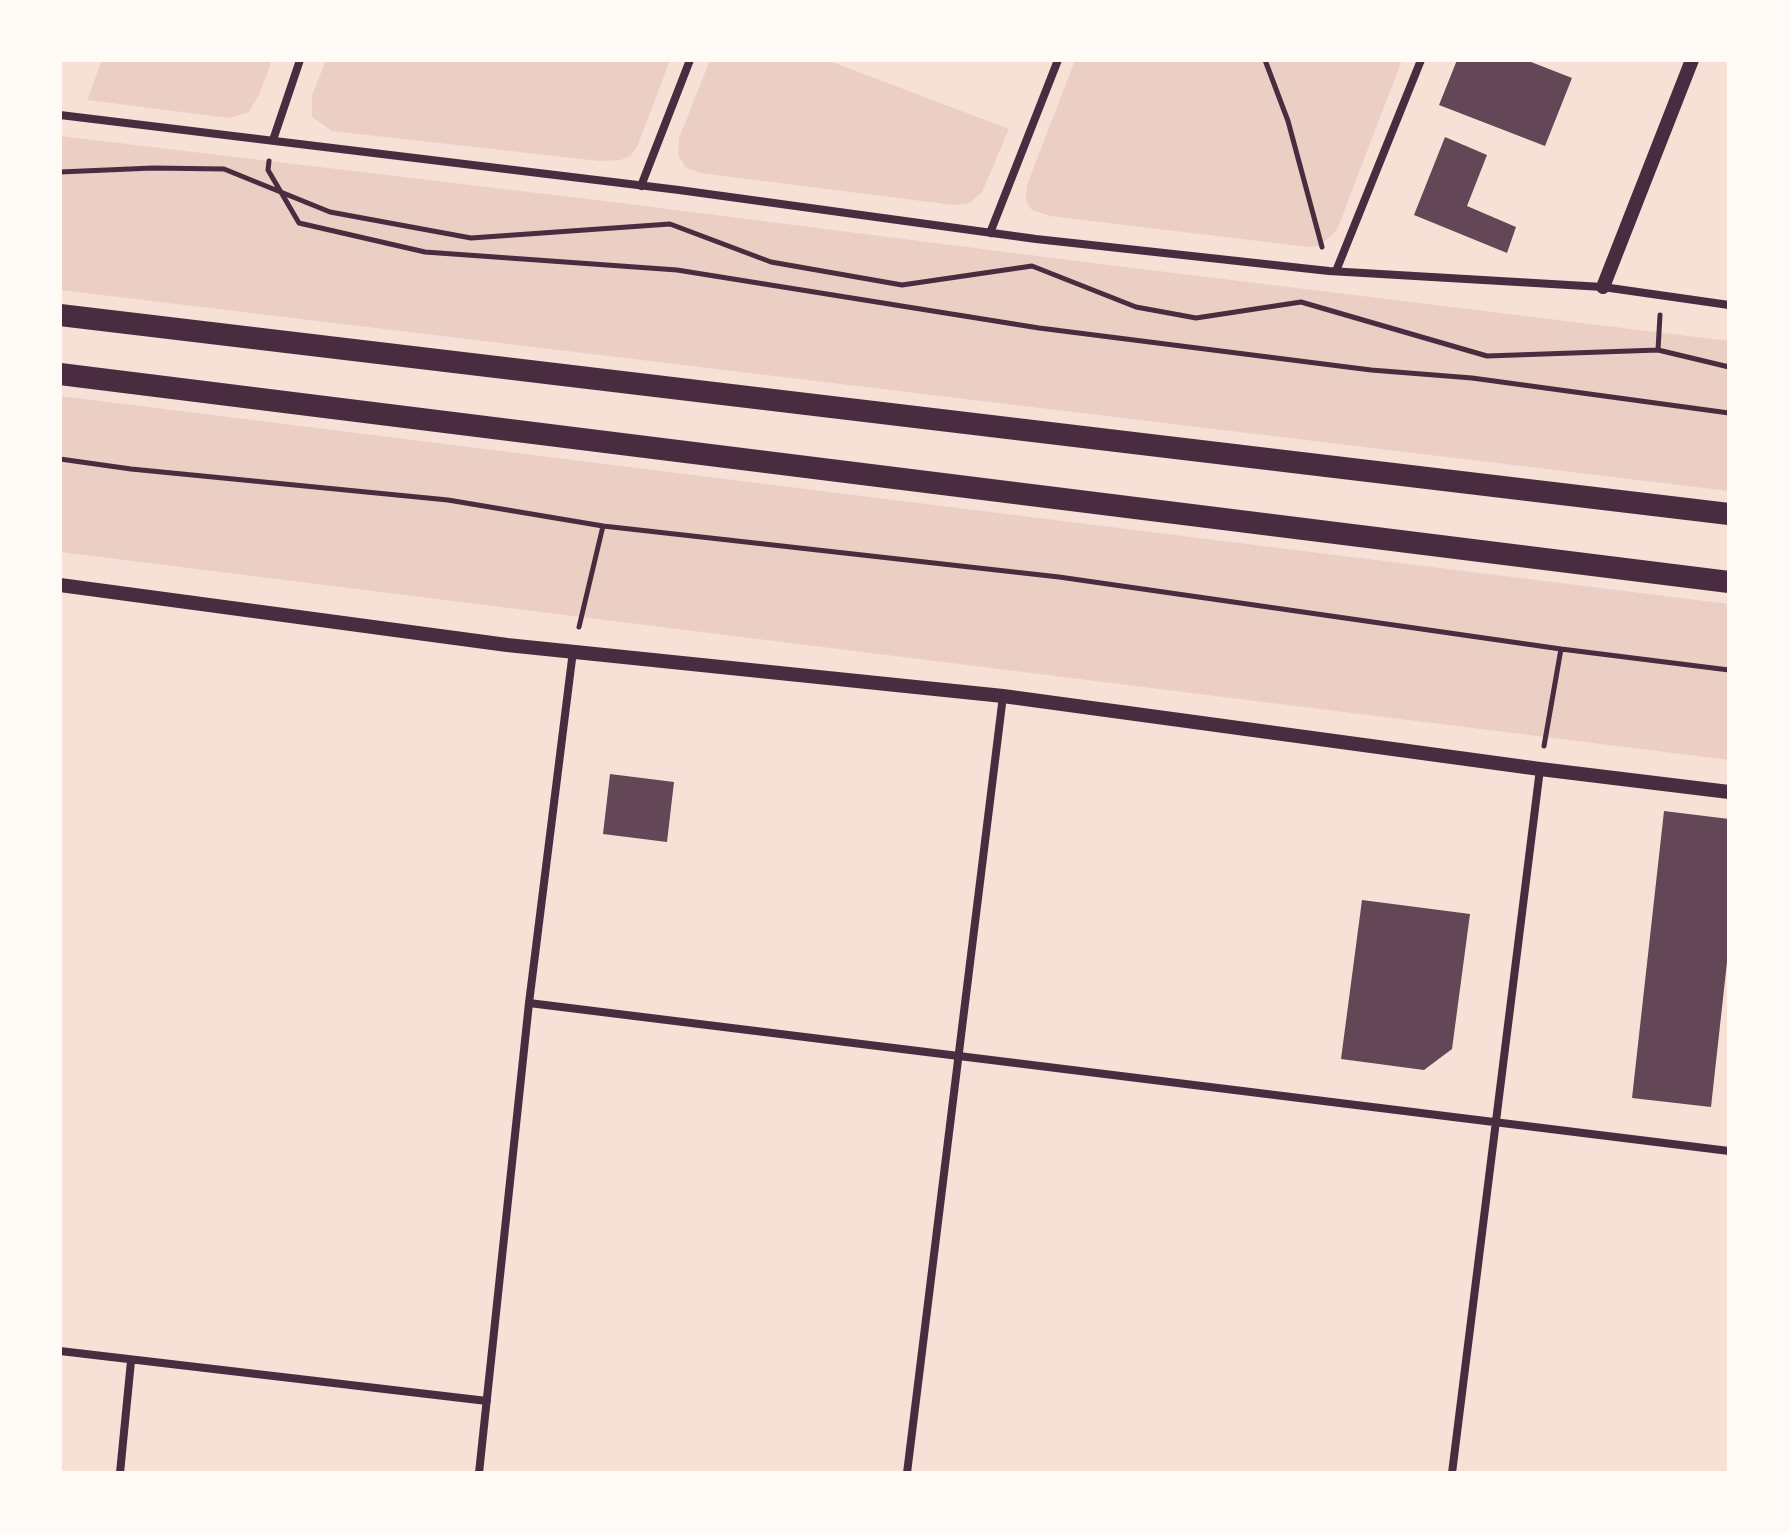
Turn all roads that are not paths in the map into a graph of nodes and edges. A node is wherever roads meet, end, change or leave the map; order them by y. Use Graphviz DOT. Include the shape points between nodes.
graph roads {
  1 [pos="300,60"];
  2 [pos="690,60"];
  3 [pos="1058,60"];
  4 [pos="1421,60"];
  5 [pos="1692,60"];
  6 [pos="60,115"];
  7 [pos="273,140"];
  8 [pos="641,186"];
  9 [pos="990,233"];
  10 [pos="1332,271"];
  11 [pos="1603,287"];
  12 [pos="1729,305"];
  13 [pos="60,315"];
  14 [pos="60,374"];
  15 [pos="1729,514"];
  16 [pos="1729,582"];
  17 [pos="60,585"];
  18 [pos="573,651"];
  19 [pos="1003,696"];
  20 [pos="1540,769"];
  21 [pos="1729,792"];
  22 [pos="529,1003"];
  23 [pos="958,1056"];
  24 [pos="1495,1122"];
  25 [pos="1729,1151"];
  26 [pos="60,1351"];
  27 [pos="131,1361"];
  28 [pos="487,1401"];
  29 [pos="120,1473"];
  30 [pos="479,1473"];
  31 [pos="907,1473"];
  32 [pos="1452,1473"];
  1 -- 7 [label="street"];
  2 -- 8 [label="street"];
  3 -- 9 [label="street"];
  4 -- 10 [label="street"];
  5 -- 11 [label="street"];
  6 -- 7 [label="street"];
  7 -- 8 [label="street"];
  8 -- 9 [label="street"];
  9 -- 10 [label="street"];
  10 -- 11 [label="street"];
  11 -- 12 [label="street"];
  13 -- 15 [label="highway"];
  14 -- 16 [label="highway"];
  17 -- 18 [label="street"];
  18 -- 19 [label="street"];
  18 -- 22 [label="street"];
  19 -- 20 [label="street"];
  19 -- 23 [label="street"];
  20 -- 21 [label="street"];
  20 -- 24 [label="street"];
  22 -- 23 [label="street"];
  22 -- 28 [label="street"];
  23 -- 24 [label="street"];
  23 -- 31 [label="street"];
  24 -- 25 [label="street"];
  24 -- 32 [label="street"];
  26 -- 27 [label="street"];
  27 -- 28 [label="street"];
  27 -- 29 [label="street"];
  28 -- 30 [label="street"];
}
